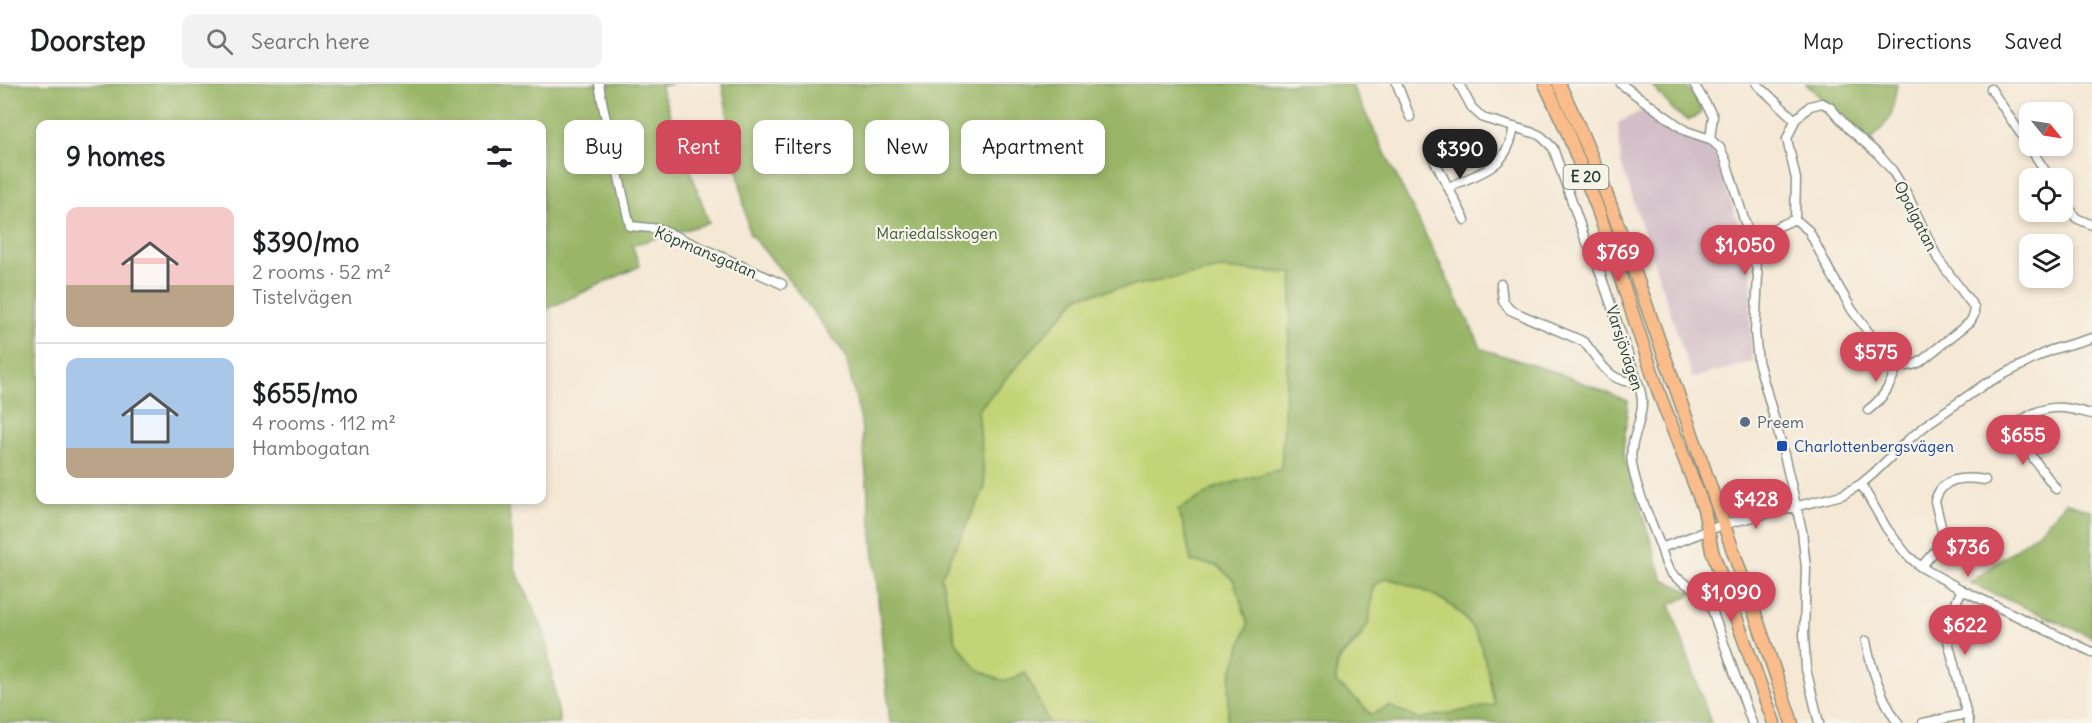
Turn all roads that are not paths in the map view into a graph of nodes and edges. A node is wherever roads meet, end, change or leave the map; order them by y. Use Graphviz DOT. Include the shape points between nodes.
graph roads {
  1 [pos="599,84"];
  2 [pos="1458,84"];
  3 [pos="1545,84"];
  4 [pos="1559,84"];
  5 [pos="1622,84"];
  6 [pos="1694,84"];
  7 [pos="1757,84"];
  8 [pos="1400,85"];
  9 [pos="1994,93"];
  10 [pos="1410,117"];
  11 [pos="1795,120"];
  12 [pos="1514,128"];
  13 [pos="1710,139"];
  14 [pos="1431,154"];
  15 [pos="2043,168"];
  16 [pos="1449,188"];
  17 [pos="2073,214"];
  18 [pos="1795,219"];
  19 [pos="1465,220"];
  20 [pos="2092,225"];
  21 [pos="1750,239"];
  22 [pos="782,284"];
  23 [pos="1501,284"];
  24 [pos="2092,338"];
  25 [pos="1898,365"];
  26 [pos="1638,383"];
  27 [pos="1868,410"];
  28 [pos="2092,414"];
  29 [pos="2012,428"];
  30 [pos="1996,439"];
  31 [pos="1985,480"];
  32 [pos="1861,484"];
  33 [pos="2056,489"];
  34 [pos="1796,507"];
  35 [pos="1725,524"];
  36 [pos="1709,529"];
  37 [pos="1661,548"];
  38 [pos="1921,567"];
  39 [pos="1962,590"];
  40 [pos="1866,641"];
  41 [pos="2092,652"];
  42 [pos="1968,719"];
  43 [pos="1752,723"];
  44 [pos="1774,723"];
  45 [pos="1792,723"];
  46 [pos="1819,723"];
  47 [pos="1898,723"];
  48 [pos="1923,723"];
  1 -- 22 [label="street, Köpmansgatan" via="630,226 660,229"];
  2 -- 12 [label="street, Varsjövägen" via="1483,118"];
  3 -- 36 [label="highway, E 20" via="1594,197"];
  4 -- 35 [label="highway, E 20" via="1608,197"];
  5 -- 13 [label="street" via="1686,131"];
  6 -- 13 [label="street" via="1713,116"];
  7 -- 11 [label="street"];
  8 -- 10 [label="street"];
  9 -- 15 [label="street"];
  11 -- 18 [label="street" via="1787,139 1796,179"];
  11 -- 25 [label="street, Opalgatan" via="1810,106 1822,103 1878,154 1908,196 1938,259 1974,307 1970,322 1920,362"];
  12 -- 16 [label="street" via="1499,164"];
  12 -- 26 [label="street, Varsjövägen" via="1542,137 1553,148"];
  13 -- 21 [label="street" via="1722,153"];
  14 -- 16 [label="street"];
  16 -- 19 [label="street"];
  17 -- 20 [label="street"];
  18 -- 21 [label="street"];
  18 -- 25 [label="street" via="1809,231 1852,310 1889,360"];
  21 -- 34 [label="street" via="1758,276 1758,361"];
  23 -- 26 [label="street" via="1503,301 1510,310 1580,340 1612,376"];
  24 -- 32 [label="street" via="2052,350 1985,384 1930,423"];
  25 -- 27 [label="street" via="1886,392"];
  26 -- 37 [label="street, Varsjövägen" via="1642,400 1632,466"];
  28 -- 29 [label="street" via="2046,408"];
  29 -- 30 [label="street"];
  29 -- 33 [label="street"];
  31 -- 38 [label="street" via="1965,477 1942,486 1935,501 1942,541"];
  32 -- 34 [label="street" via="1842,495"];
  32 -- 38 [label="street" via="1887,529"];
  34 -- 35 [label="street"];
  34 -- 46 [label="street" via="1806,568 1806,669"];
  35 -- 36 [label="street"];
  35 -- 45 [label="highway, E 20"];
  36 -- 37 [label="street"];
  36 -- 44 [label="highway, E 20" via="1712,551"];
  37 -- 43 [label="street, Varsjövägen" via="1671,572 1706,595"];
  38 -- 39 [label="street"];
  39 -- 41 [label="street"];
  39 -- 42 [label="street" via="1946,633"];
  40 -- 47 [label="street" via="1891,714"];
  42 -- 48 [label="street"];
}
